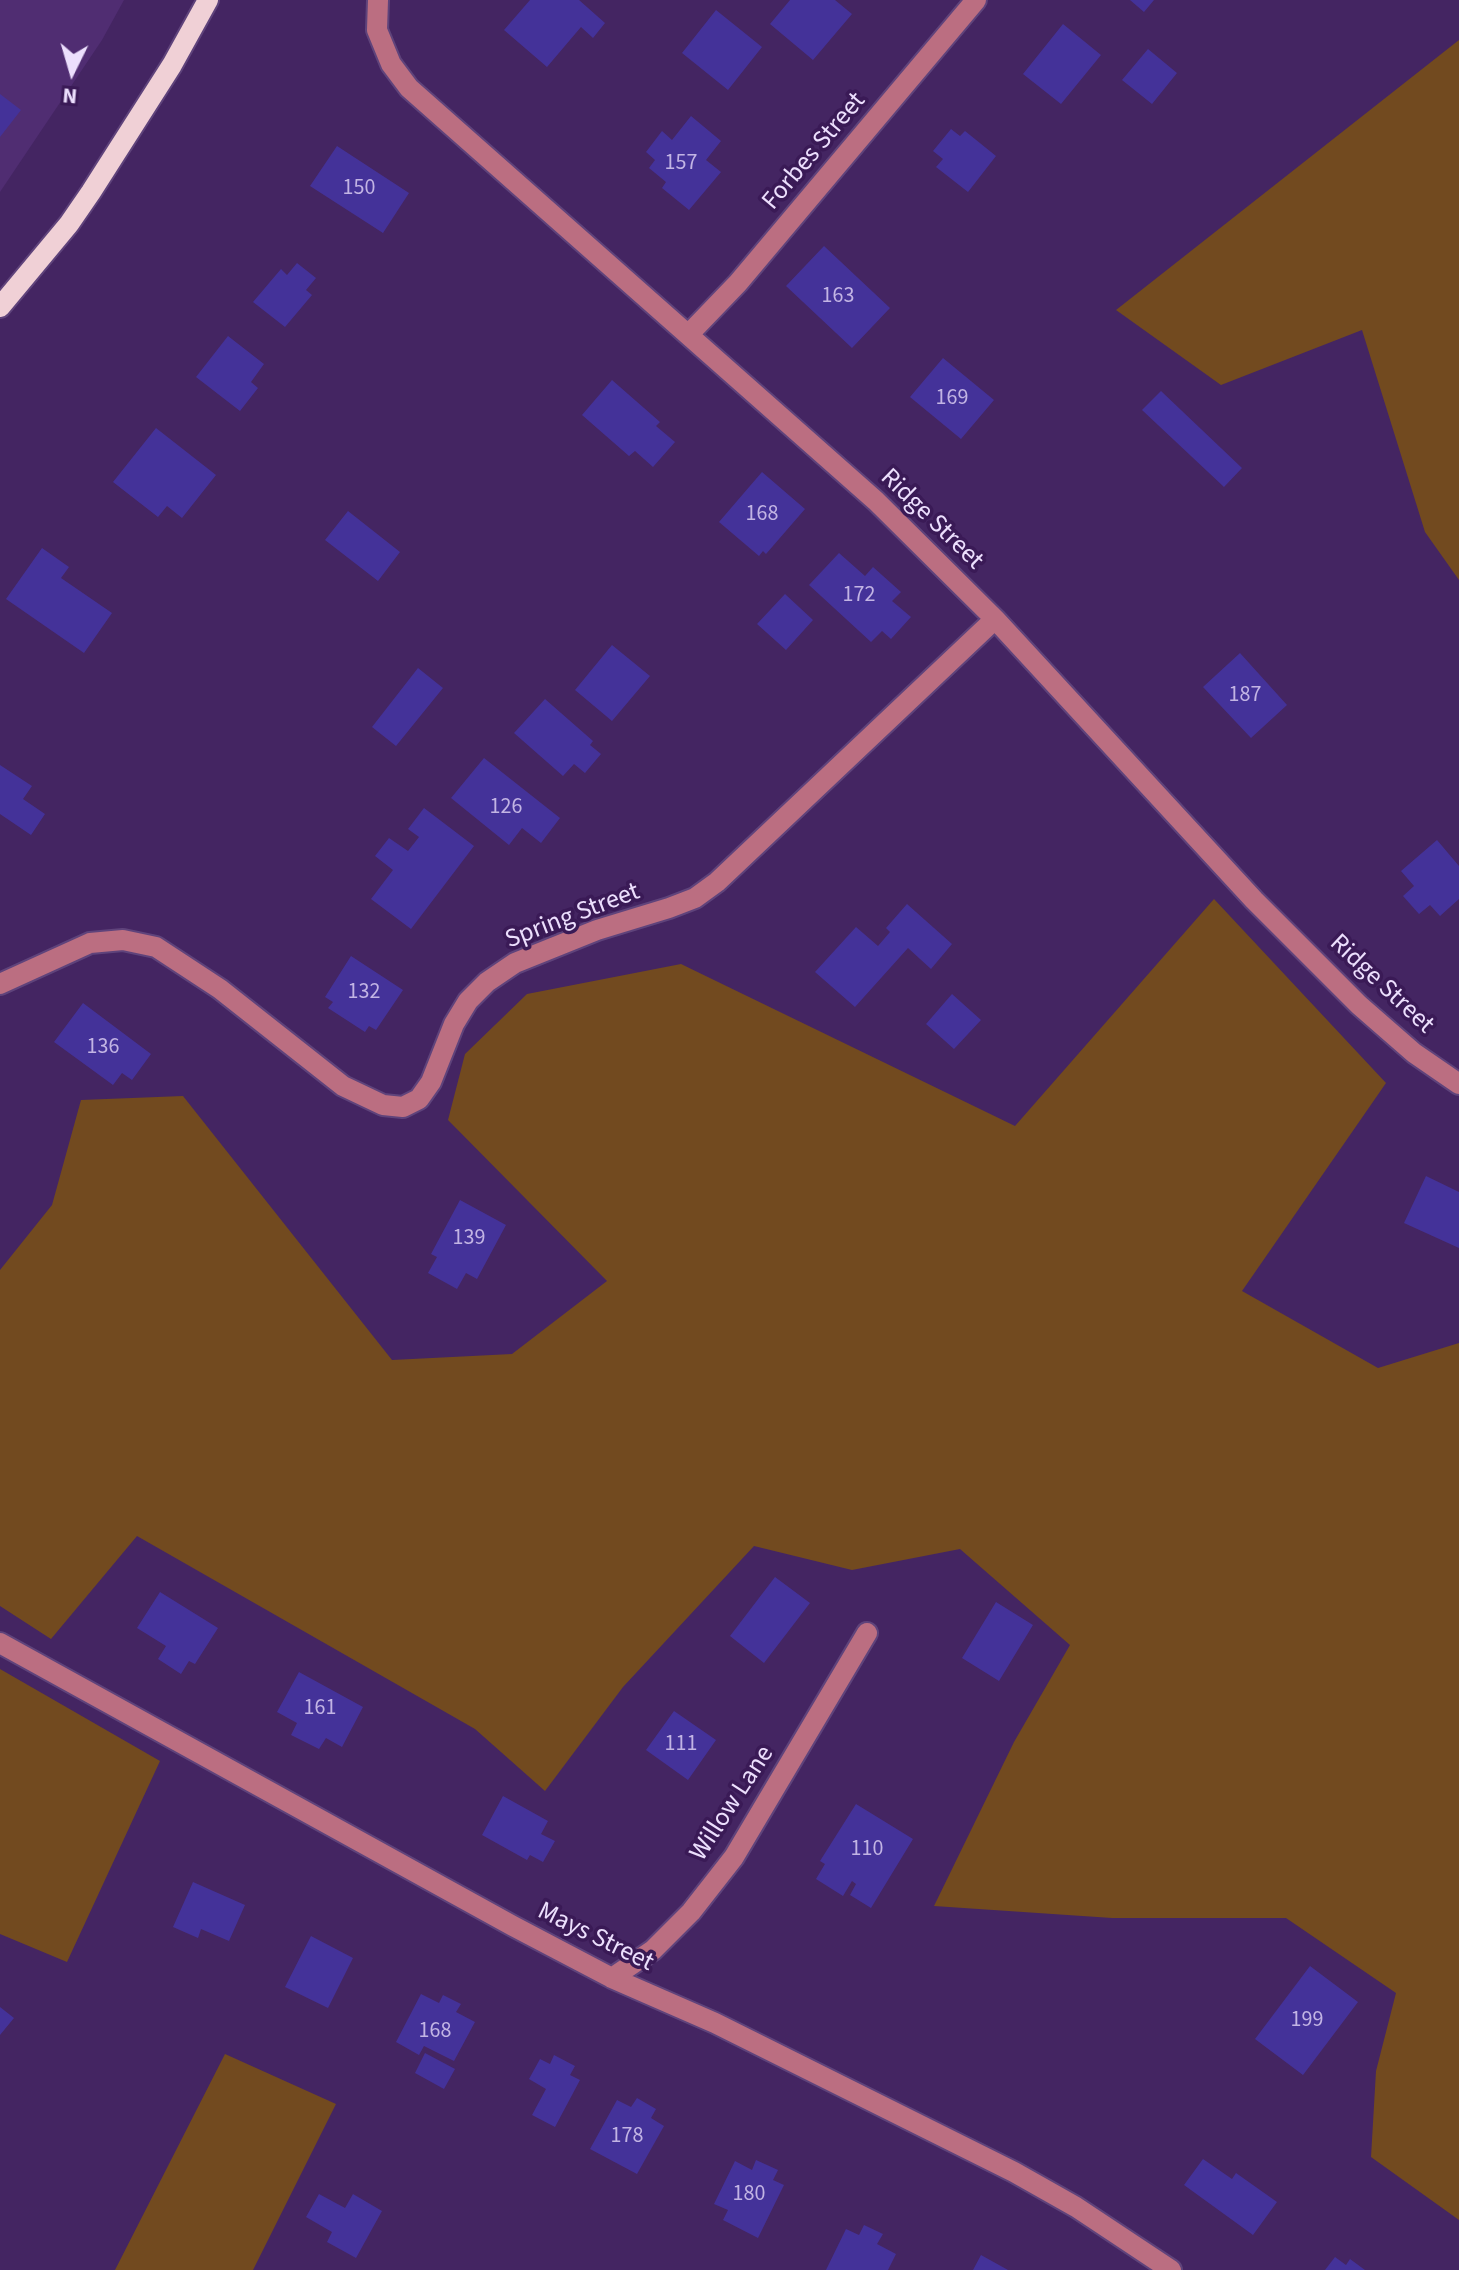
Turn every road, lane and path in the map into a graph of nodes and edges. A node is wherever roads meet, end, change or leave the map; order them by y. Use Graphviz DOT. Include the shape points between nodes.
graph roads {
  1 [pos="208,0"];
  2 [pos="976,0"];
  3 [pos="377,10"];
  4 [pos="0,307"];
  5 [pos="689,334"];
  6 [pos="995,619"];
  7 [pos="0,984"];
  8 [pos="1459,1084"];
  9 [pos="867,1633"];
  10 [pos="0,1643"];
  11 [pos="612,1978"];
  12 [pos="1171,2270"];
  1 -- 4 [label="main road" via="91,192"];
  2 -- 5 [label="street, Forbes Street"];
  3 -- 5 [label="street, Ridge Street" via="377,30 391,64 409,88"];
  5 -- 6 [label="street, Ridge Street" via="876,501"];
  6 -- 7 [label="street, Spring Street" via="695,898 515,963 487,982 454,1024 431,1082 419,1099 403,1107 383,1105 343,1086 220,989 156,947 123,940 90,943"];
  6 -- 8 [label="street, Ridge Street" via="1254,900 1414,1053"];
  9 -- 11 [label="street, Willow Lane" via="734,1857 682,1922"];
  10 -- 11 [label="street, Mays Street"];
  11 -- 12 [label="street, Mays Street" via="715,2023 1014,2172"];
}
